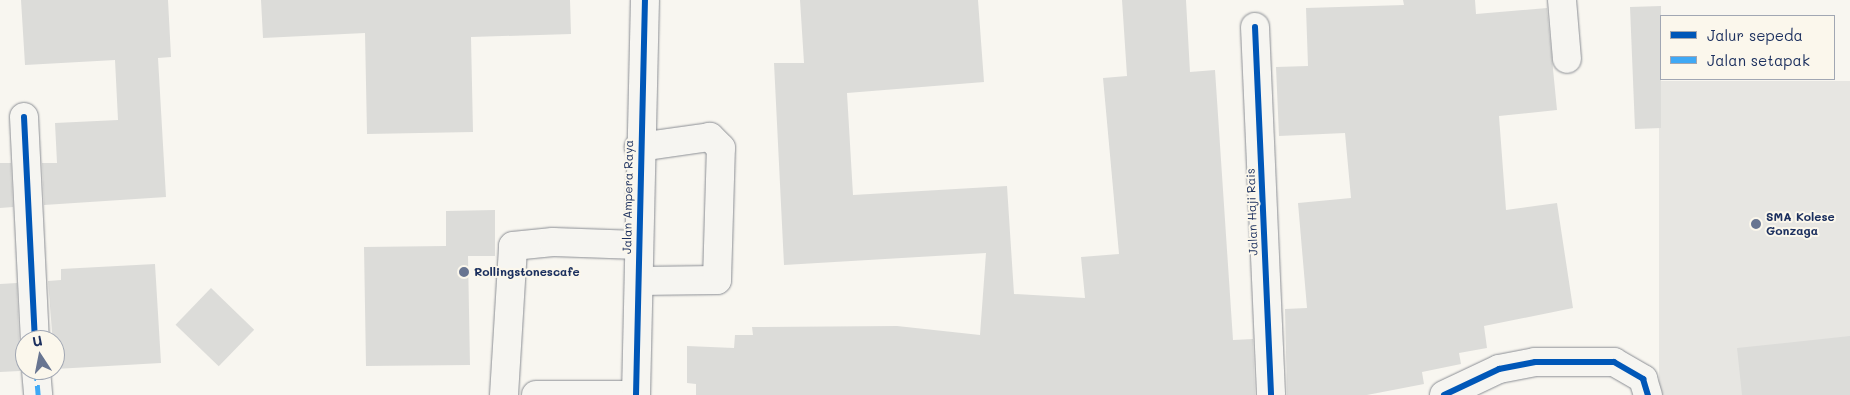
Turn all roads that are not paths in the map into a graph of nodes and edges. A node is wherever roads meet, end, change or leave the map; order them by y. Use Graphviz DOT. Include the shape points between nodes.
graph roads {
  1 [pos="645,0"];
  2 [pos="1562,0"];
  3 [pos="1256,28"];
  4 [pos="1567,58"];
  5 [pos="24,117"];
  6 [pos="639,147"];
  7 [pos="638,244"];
  8 [pos="639,281"];
  9 [pos="35,330"];
  10 [pos="37,380"];
  11 [pos="38,395"];
  12 [pos="504,395"];
  13 [pos="536,395"];
  14 [pos="636,395"];
  15 [pos="1271,395"];
  16 [pos="1444,395"];
  17 [pos="1648,395"];
  1 -- 6 [label="street, Jalan Ampera Raya"];
  2 -- 4 [label="street"];
  3 -- 15 [label="street, Jalan Haji Rais"];
  5 -- 9 [label="street"];
  6 -- 7 [label="street, Jalan Ampera Raya"];
  6 -- 8 [label="street" via="710,138 721,148 717,280"];
  7 -- 8 [label="street, Jalan Ampera Raya"];
  7 -- 12 [label="street" via="553,242 513,246"];
  8 -- 14 [label="street, Jalan Ampera Raya"];
  10 -- 11 [label="street"];
  13 -- 14 [label="street"];
  16 -- 17 [label="street" via="1508,368 1535,362 1614,362 1643,379"];
}
